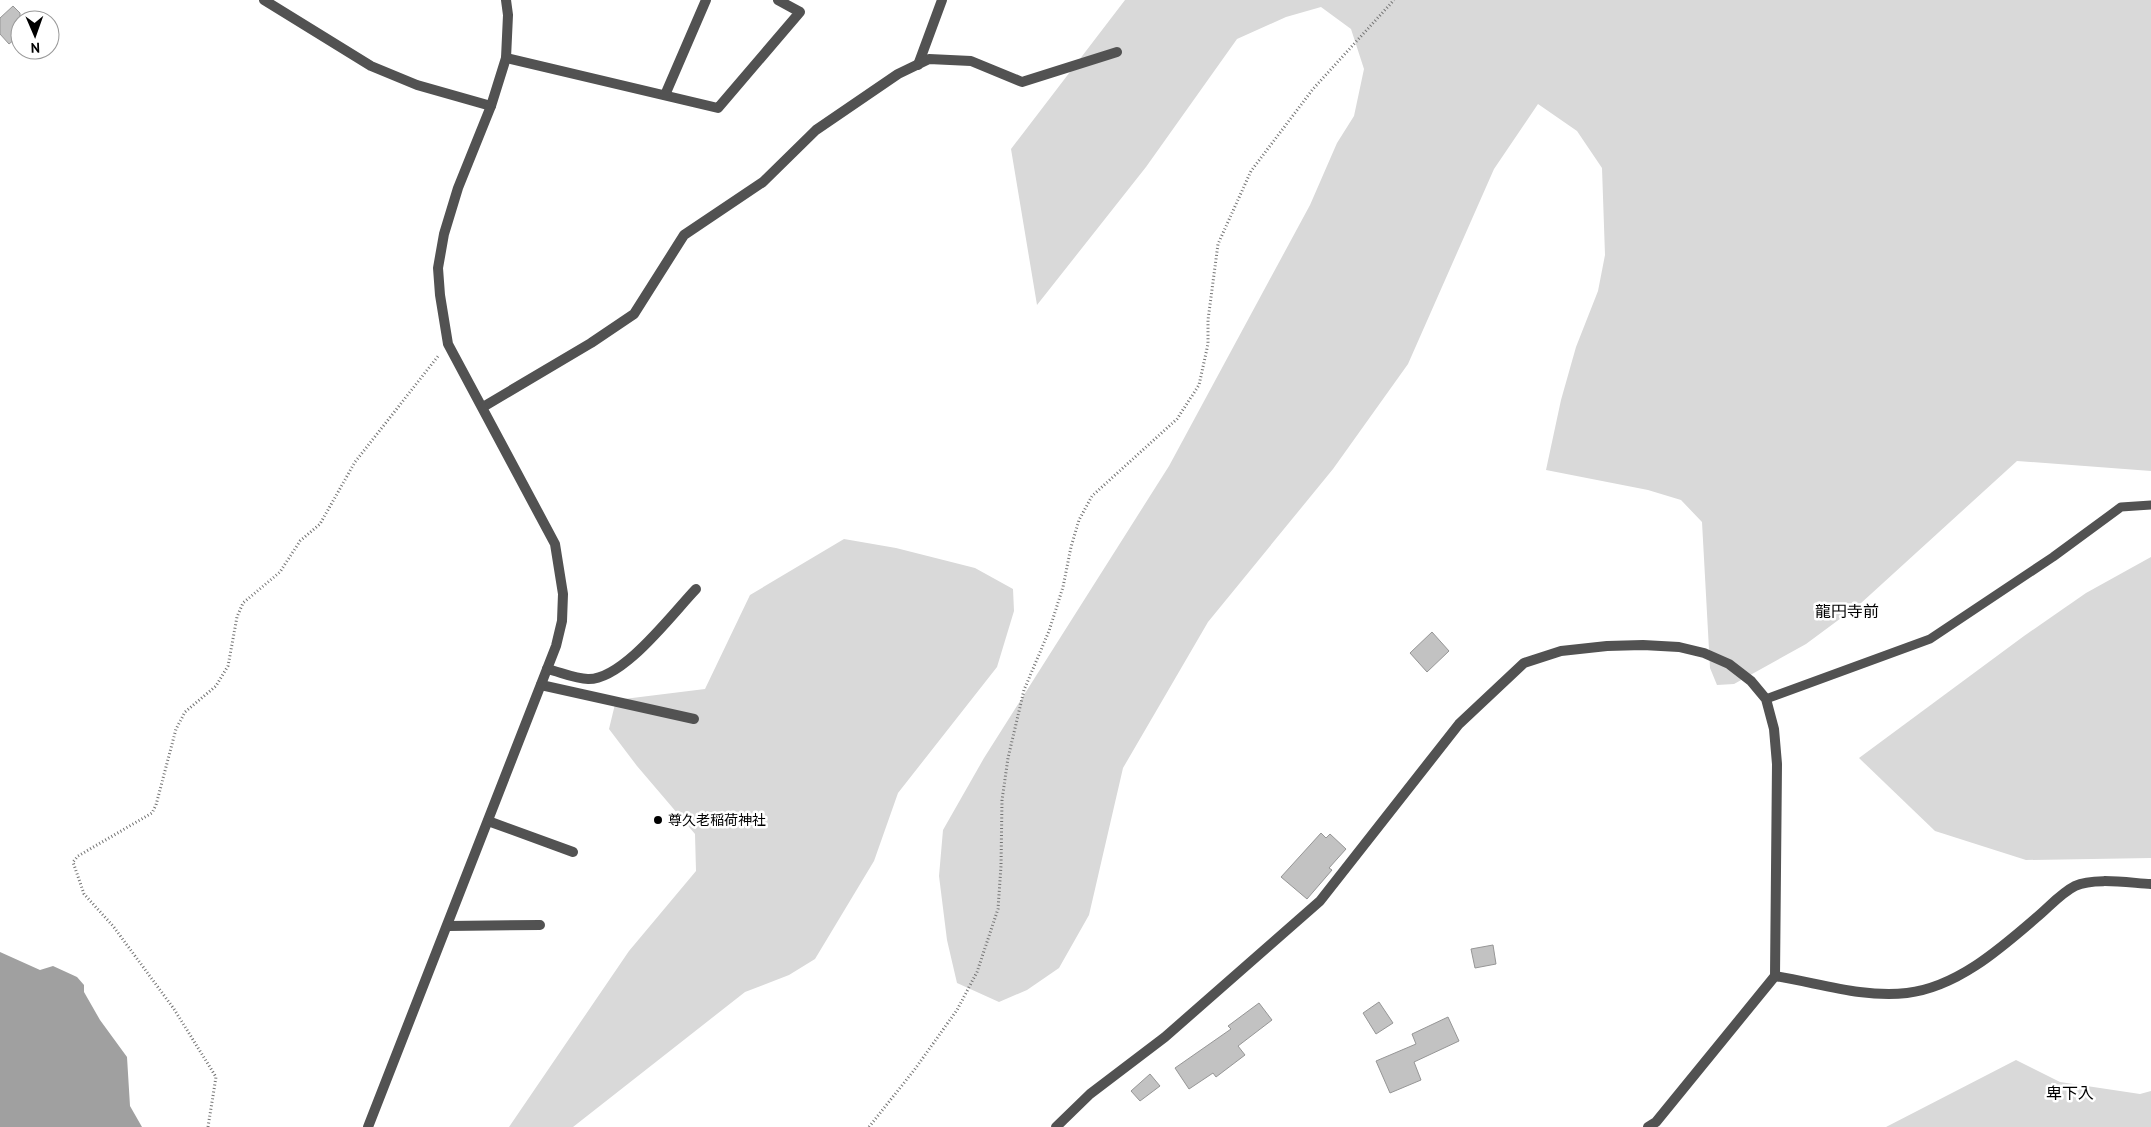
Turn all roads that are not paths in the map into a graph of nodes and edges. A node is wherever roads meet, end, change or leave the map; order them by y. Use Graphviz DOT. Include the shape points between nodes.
graph roads {
  1 [pos="264,0"];
  2 [pos="506,0"];
  3 [pos="706,0"];
  4 [pos="778,0"];
  5 [pos="942,0"];
  6 [pos="1117,52"];
  7 [pos="506,58"];
  8 [pos="918,65"];
  9 [pos="665,95"];
  10 [pos="491,106"];
  11 [pos="483,406"];
  12 [pos="2151,505"];
  13 [pos="696,589"];
  14 [pos="547,669"];
  15 [pos="541,685"];
  16 [pos="1766,700"];
  17 [pos="694,719"];
  18 [pos="488,821"];
  19 [pos="574,852"];
  20 [pos="2151,884"];
  21 [pos="540,925"];
  22 [pos="448,926"];
  23 [pos="1775,976"];
  24 [pos="368,1127"];
  25 [pos="1056,1127"];
  26 [pos="1648,1127"];
  1 -- 10 [label="street" via="370,66 417,86"];
  2 -- 7 [label="street"];
  3 -- 9 [label="street"];
  4 -- 9 [label="street" via="800,12 718,108"];
  5 -- 8 [label="street"];
  6 -- 8 [label="street" via="1022,82 971,61 929,59"];
  7 -- 9 [label="street"];
  7 -- 10 [label="street"];
  8 -- 11 [label="street" via="898,74 816,130 764,182 684,235 634,314"];
  10 -- 11 [label="street" via="458,188 438,268 448,344"];
  11 -- 14 [label="street" via="555,544 562,594 562,622"];
  12 -- 16 [label="lane" via="2121,507 1930,640"];
  13 -- 14 [label="street" via="626,664 606,677 588,680"];
  14 -- 15 [label="street"];
  15 -- 17 [label="street"];
  15 -- 18 [label="street"];
  16 -- 23 [label="street" via="1774,729 1777,764"];
  16 -- 25 [label="street" via="1751,681 1729,664 1679,647 1607,646 1561,651 1524,663 1459,724 1320,901 1165,1037 1090,1094"];
  18 -- 19 [label="street"];
  18 -- 22 [label="street"];
  20 -- 23 [label="street" via="2091,882 2076,885 2015,936 1947,982 1907,993 1864,993"];
  21 -- 22 [label="street"];
  22 -- 24 [label="street"];
  23 -- 26 [label="street" via="1656,1122"];
}
